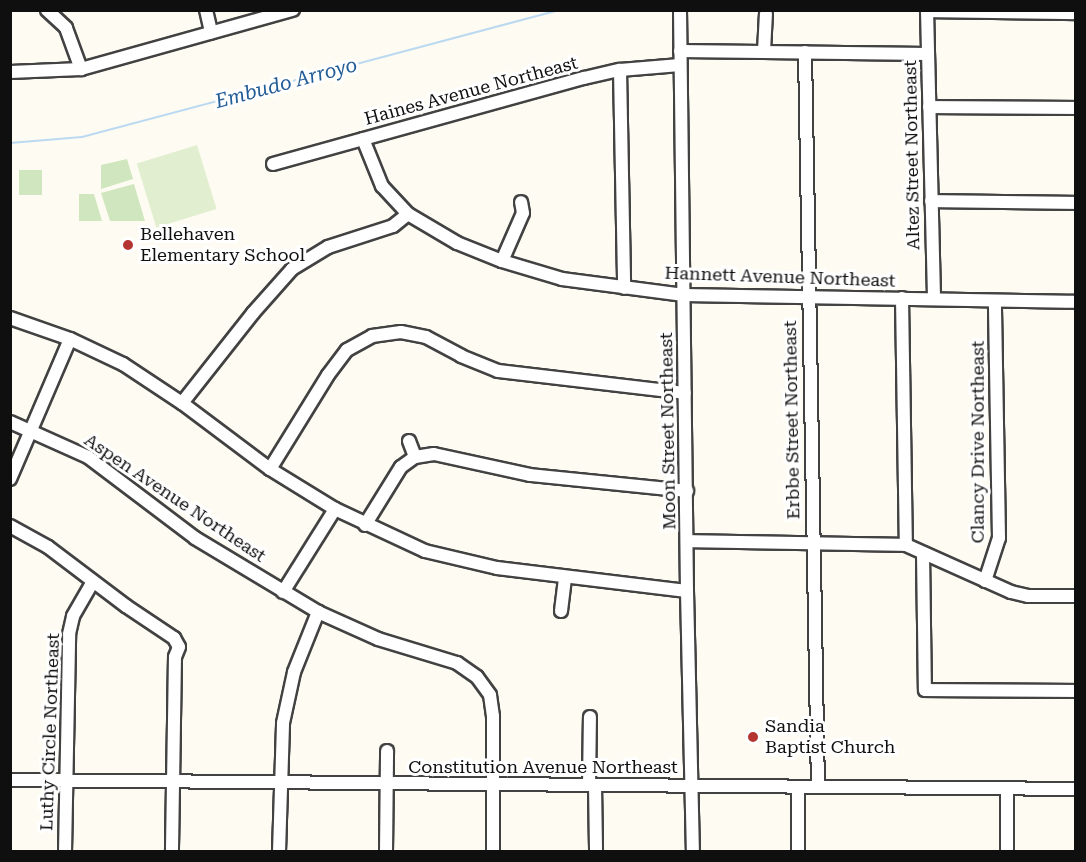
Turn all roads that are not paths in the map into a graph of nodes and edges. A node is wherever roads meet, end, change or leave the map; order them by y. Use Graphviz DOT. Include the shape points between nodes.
graph roads {
  1 [pos="47,10"];
  2 [pos="206,10"];
  3 [pos="293,10"];
  4 [pos="680,10"];
  5 [pos="927,11"];
  6 [pos="1076,13"];
  7 [pos="766,14"];
  8 [pos="211,32"];
  9 [pos="680,51"];
  10 [pos="764,51"];
  11 [pos="805,52"];
  12 [pos="928,54"];
  13 [pos="680,65"];
  14 [pos="81,69"];
  15 [pos="620,70"];
  16 [pos="10,72"];
  17 [pos="929,107"];
  18 [pos="1076,108"];
  19 [pos="363,139"];
  20 [pos="273,164"];
  21 [pos="931,201"];
  22 [pos="521,202"];
  23 [pos="1076,203"];
  24 [pos="408,213"];
  25 [pos="502,261"];
  26 [pos="624,288"];
  27 [pos="684,295"];
  28 [pos="808,296"];
  29 [pos="902,298"];
  30 [pos="934,299"];
  31 [pos="995,301"];
  32 [pos="1076,302"];
  33 [pos="10,318"];
  34 [pos="70,339"];
  35 [pos="685,393"];
  36 [pos="182,403"];
  37 [pos="10,422"];
  38 [pos="32,430"];
  39 [pos="409,441"];
  40 [pos="415,457"];
  41 [pos="270,469"];
  42 [pos="10,479"];
  43 [pos="687,491"];
  44 [pos="335,509"];
  45 [pos="365,525"];
  46 [pos="10,526"];
  47 [pos="687,541"];
  48 [pos="813,543"];
  49 [pos="906,545"];
  50 [pos="923,553"];
  51 [pos="565,577"];
  52 [pos="985,581"];
  53 [pos="93,582"];
  54 [pos="687,591"];
  55 [pos="283,592"];
  56 [pos="1076,597"];
  57 [pos="561,610"];
  58 [pos="318,612"];
  59 [pos="1076,692"];
  60 [pos="590,717"];
  61 [pos="387,751"];
  62 [pos="10,780"];
  63 [pos="66,780"];
  64 [pos="172,782"];
  65 [pos="280,783"];
  66 [pos="386,783"];
  67 [pos="493,784"];
  68 [pos="592,785"];
  69 [pos="692,786"];
  70 [pos="798,787"];
  71 [pos="818,787"];
  72 [pos="1007,789"];
  73 [pos="1076,789"];
  74 [pos="65,852"];
  75 [pos="172,852"];
  76 [pos="279,852"];
  77 [pos="386,852"];
  78 [pos="493,852"];
  79 [pos="596,852"];
  80 [pos="693,852"];
  81 [pos="798,852"];
  82 [pos="1007,852"];
  1 -- 14 [label="street" via="66,28"];
  2 -- 8 [label="street"];
  3 -- 8 [label="street"];
  4 -- 9 [label="street, Moon Street Northeast"];
  5 -- 6 [label="street"];
  5 -- 12 [label="street, Altez Street Northeast"];
  7 -- 10 [label="street"];
  8 -- 14 [label="street"];
  9 -- 10 [label="street"];
  9 -- 13 [label="street, Moon Street Northeast"];
  10 -- 11 [label="street"];
  11 -- 12 [label="street"];
  11 -- 28 [label="street, Erbbe Street Northeast"];
  12 -- 17 [label="street, Altez Street Northeast"];
  13 -- 15 [label="street, Haines Avenue Northeast"];
  13 -- 27 [label="street, Moon Street Northeast"];
  14 -- 16 [label="street"];
  15 -- 19 [label="street, Haines Avenue Northeast"];
  15 -- 26 [label="street"];
  17 -- 18 [label="street"];
  17 -- 21 [label="street, Altez Street Northeast"];
  19 -- 20 [label="street, Haines Avenue Northeast"];
  19 -- 24 [label="street, Hannett Avenue Northeast" via="382,186"];
  21 -- 23 [label="street"];
  21 -- 30 [label="street, Altez Street Northeast"];
  22 -- 25 [label="street" via="523,213"];
  24 -- 25 [label="street, Hannett Avenue Northeast" via="457,243"];
  24 -- 36 [label="street" via="393,226 328,248 292,269"];
  25 -- 26 [label="street, Hannett Avenue Northeast" via="561,279"];
  26 -- 27 [label="street, Hannett Avenue Northeast"];
  27 -- 28 [label="street, Hannett Avenue Northeast"];
  27 -- 35 [label="street, Moon Street Northeast"];
  28 -- 29 [label="street, Hannett Avenue Northeast"];
  28 -- 48 [label="street, Erbbe Street Northeast"];
  29 -- 30 [label="street, Hannett Avenue Northeast"];
  29 -- 49 [label="street"];
  30 -- 31 [label="street, Hannett Avenue Northeast"];
  31 -- 32 [label="street, Hannett Avenue Northeast"];
  31 -- 52 [label="street, Clancy Drive Northeast" via="999,538"];
  33 -- 34 [label="street"];
  34 -- 36 [label="street" via="123,364"];
  34 -- 38 [label="street"];
  35 -- 41 [label="street" via="498,371 426,337 401,332 372,336 347,350"];
  35 -- 43 [label="street, Moon Street Northeast"];
  36 -- 41 [label="street"];
  37 -- 38 [label="street, Aspen Avenue Northeast"];
  38 -- 42 [label="street"];
  38 -- 55 [label="street, Aspen Avenue Northeast" via="88,457 178,526"];
  39 -- 40 [label="street"];
  40 -- 43 [label="street" via="442,455 530,475"];
  40 -- 45 [label="street" via="388,483"];
  41 -- 44 [label="street"];
  43 -- 47 [label="street, Moon Street Northeast"];
  44 -- 45 [label="street"];
  44 -- 55 [label="street"];
  45 -- 51 [label="street" via="425,552 497,568"];
  46 -- 53 [label="street" via="48,547"];
  47 -- 48 [label="street"];
  47 -- 54 [label="street, Moon Street Northeast"];
  48 -- 49 [label="street"];
  48 -- 71 [label="street, Erbbe Street Northeast"];
  49 -- 50 [label="street"];
  50 -- 52 [label="street"];
  50 -- 59 [label="street" via="925,690"];
  51 -- 54 [label="street"];
  51 -- 57 [label="street"];
  52 -- 56 [label="street" via="1028,596"];
  53 -- 63 [label="street, Luthy Circle Northeast" via="72,616 69,634"];
  53 -- 64 [label="street" via="174,638 179,647 175,657"];
  54 -- 69 [label="street, Moon Street Northeast"];
  55 -- 58 [label="street, Aspen Avenue Northeast"];
  58 -- 65 [label="street" via="292,682 283,723"];
  58 -- 67 [label="street, Aspen Avenue Northeast" via="378,639 457,663 477,677 490,695"];
  60 -- 68 [label="street"];
  61 -- 66 [label="street"];
  62 -- 63 [label="street, Constitution Avenue Northeast"];
  63 -- 64 [label="street, Constitution Avenue Northeast"];
  63 -- 74 [label="street, Luthy Circle Northeast"];
  64 -- 65 [label="street, Constitution Avenue Northeast"];
  64 -- 75 [label="street"];
  65 -- 66 [label="street, Constitution Avenue Northeast"];
  65 -- 76 [label="street"];
  66 -- 67 [label="street, Constitution Avenue Northeast"];
  66 -- 77 [label="street"];
  67 -- 68 [label="street, Constitution Avenue Northeast"];
  67 -- 78 [label="street, Aspen Avenue Northeast"];
  68 -- 69 [label="street, Constitution Avenue Northeast"];
  68 -- 79 [label="street"];
  69 -- 70 [label="street, Constitution Avenue Northeast"];
  69 -- 80 [label="street, Moon Street Northeast"];
  70 -- 71 [label="street, Constitution Avenue Northeast"];
  70 -- 81 [label="street"];
  71 -- 72 [label="street, Constitution Avenue Northeast"];
  72 -- 73 [label="street, Constitution Avenue Northeast"];
  72 -- 82 [label="street"];
}
